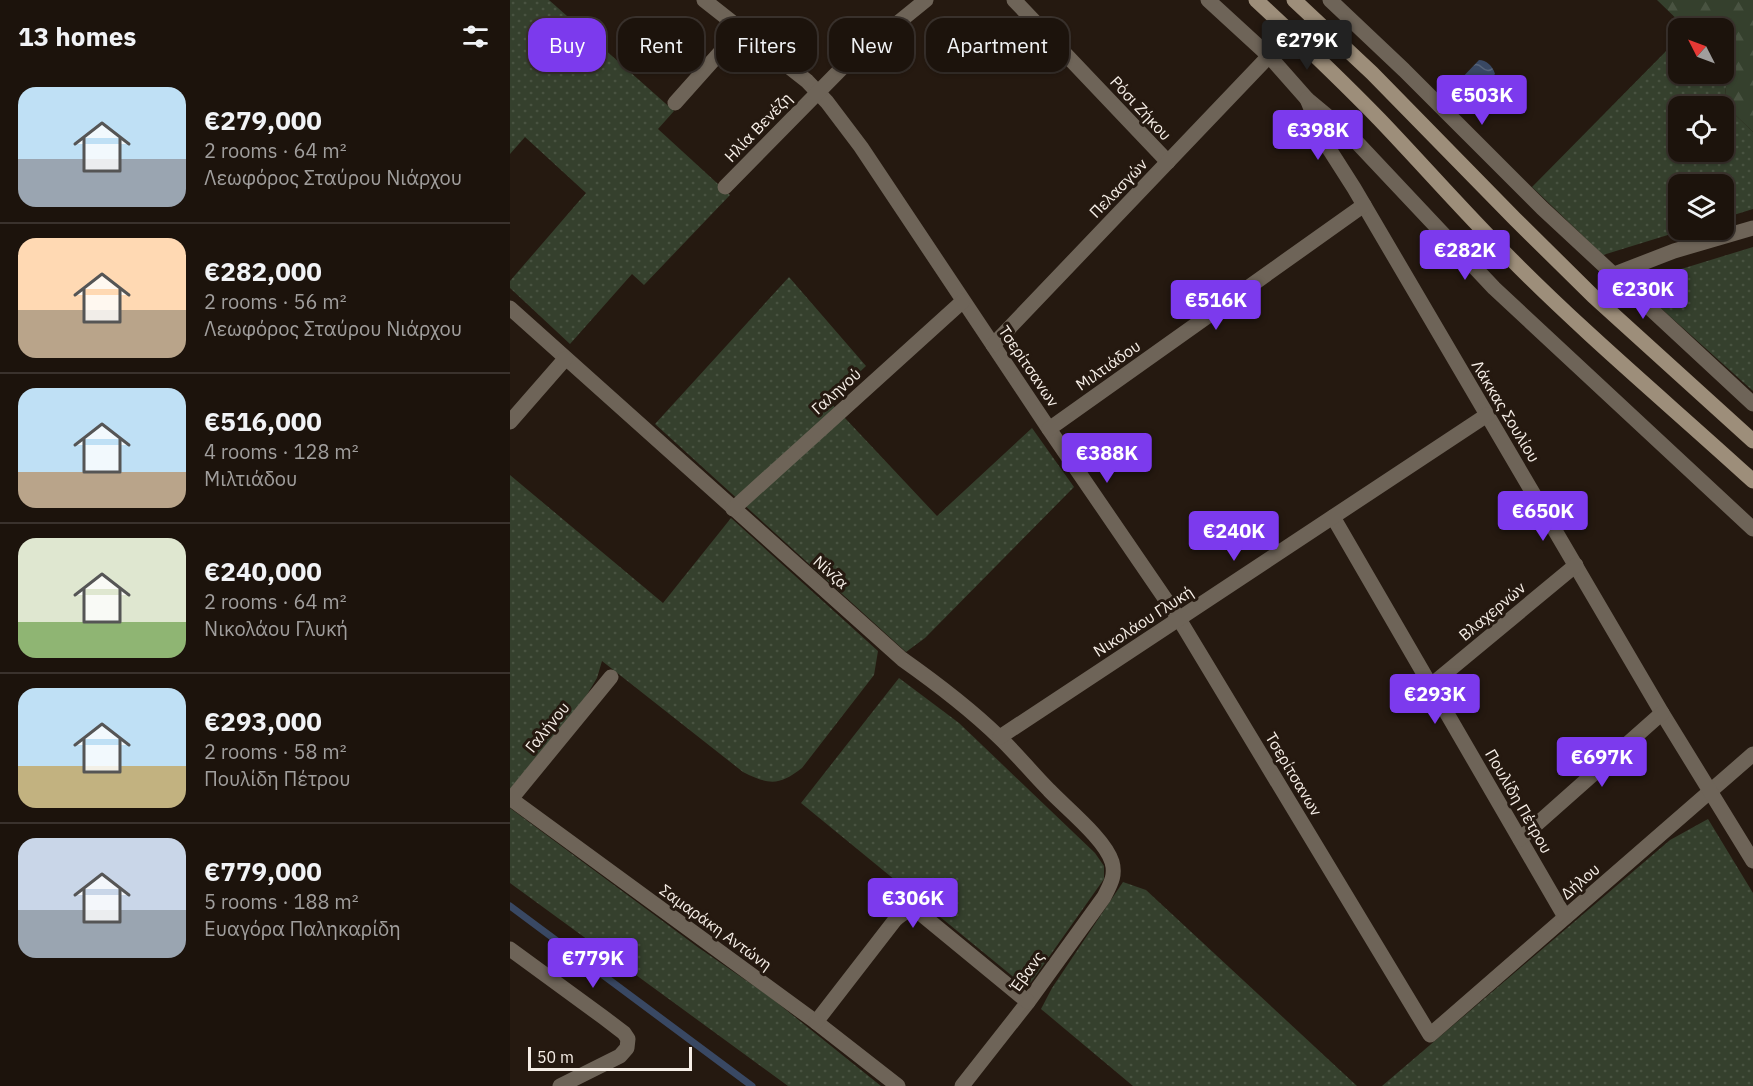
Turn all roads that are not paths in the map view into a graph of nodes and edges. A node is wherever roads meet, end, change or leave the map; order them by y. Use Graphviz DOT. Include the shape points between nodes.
graph roads {
  1 [pos="704,0"];
  2 [pos="926,0"];
  3 [pos="1014,0"];
  4 [pos="1208,0"];
  5 [pos="1256,0"];
  6 [pos="1294,0"];
  7 [pos="1330,0"];
  8 [pos="727,18"];
  9 [pos="1269,56"];
  10 [pos="716,57"];
  11 [pos="796,72"];
  12 [pos="817,92"];
  13 [pos="1307,99"];
  14 [pos="675,103"];
  15 [pos="1168,162"];
  16 [pos="725,187"];
  17 [pos="1364,205"];
  18 [pos="1753,228"];
  19 [pos="1612,274"];
  20 [pos="963,301"];
  21 [pos="510,308"];
  22 [pos="993,345"];
  23 [pos="566,358"];
  24 [pos="1753,404"];
  25 [pos="1487,415"];
  26 [pos="510,422"];
  27 [pos="1049,429"];
  28 [pos="1753,441"];
  29 [pos="1753,481"];
  30 [pos="733,508"];
  31 [pos="1333,517"];
  32 [pos="1753,529"];
  33 [pos="1576,565"];
  34 [pos="1179,619"];
  35 [pos="611,677"];
  36 [pos="1430,686"];
  37 [pos="1662,713"];
  38 [pos="1000,737"];
  39 [pos="1753,754"];
  40 [pos="1710,792"];
  41 [pos="511,799"];
  42 [pos="1520,838"];
  43 [pos="1753,861"];
  44 [pos="1114,873"];
  45 [pos="1566,917"];
  46 [pos="510,949"];
  47 [pos="1028,1002"];
  48 [pos="816,1022"];
  49 [pos="1430,1035"];
  50 [pos="560,1086"];
  51 [pos="898,1086"];
  52 [pos="962,1086"];
  1 -- 8 [label="street, Τσερίτσανων"];
  2 -- 12 [label="street, Ηλία Βενέζη"];
  3 -- 15 [label="street, Ρόσι Ζήκου"];
  4 -- 9 [label="street"];
  5 -- 29 [label="main road" via="1364,104 1539,287"];
  6 -- 28 [label="main road" via="1593,296"];
  7 -- 19 [label="street"];
  9 -- 13 [label="street"];
  9 -- 15 [label="street, Πελασγών"];
  10 -- 14 [label="street"];
  11 -- 12 [label="street, Τσερίτσανων"];
  12 -- 16 [label="street, Ηλία Βενέζη"];
  12 -- 20 [label="street, Τσερίτσανων" via="861,147"];
  13 -- 17 [label="street, Λάκκας Σουλίου" via="1324,141"];
  13 -- 32 [label="street" via="1349,134 1494,288"];
  15 -- 22 [label="street, Πελασγών"];
  17 -- 25 [label="street, Λάκκας Σουλίου"];
  17 -- 27 [label="street, Μιλτιάδου"];
  18 -- 19 [label="street"];
  19 -- 24 [label="street"];
  20 -- 22 [label="street, Τσερίτσανων"];
  20 -- 30 [label="street, Γαληνού"];
  21 -- 23 [label="street, Νίνζα"];
  22 -- 27 [label="street, Τσερίτσανων"];
  23 -- 26 [label="street"];
  23 -- 30 [label="street, Νίνζα"];
  25 -- 31 [label="street, Νικολάου Γλυκή"];
  25 -- 33 [label="street, Λάκκας Σουλίου"];
  27 -- 34 [label="street, Τσερίτσανων"];
  30 -- 38 [label="street, Νίνζα" via="902,659"];
  31 -- 34 [label="street, Νικολάου Γλυκή"];
  31 -- 36 [label="street, Πουλίδη Πέτρου"];
  33 -- 36 [label="street, Βλαχερνών"];
  33 -- 37 [label="street, Λάκκας Σουλίου"];
  34 -- 38 [label="street, Νικολάου Γλυκή"];
  34 -- 49 [label="street, Τσερίτσανων"];
  35 -- 41 [label="street, Γαλήνου"];
  36 -- 42 [label="street, Πουλίδη Πέτρου"];
  37 -- 40 [label="street, Λάκκας Σουλίου"];
  37 -- 42 [label="street"];
  38 -- 44 [label="street, Νίνζα" via="1098,840 1109,855"];
  39 -- 40 [label="street, Δήλου"];
  40 -- 43 [label="street, Λάκκας Σουλίου"];
  40 -- 45 [label="street, Δήλου"];
  41 -- 48 [label="street, Σαμαράκη Αντώνη"];
  42 -- 45 [label="street, Πουλίδη Πέτρου"];
  44 -- 47 [label="street, Έβανς" via="1104,897"];
  45 -- 49 [label="street, Δήλου"];
  46 -- 50 [label="street" via="628,1039 620,1056"];
  47 -- 48 [label="street" via="921,914 910,911 895,920"];
  47 -- 52 [label="street, Έβανς"];
  48 -- 51 [label="street, Σαμαράκη Αντώνη"];
}
